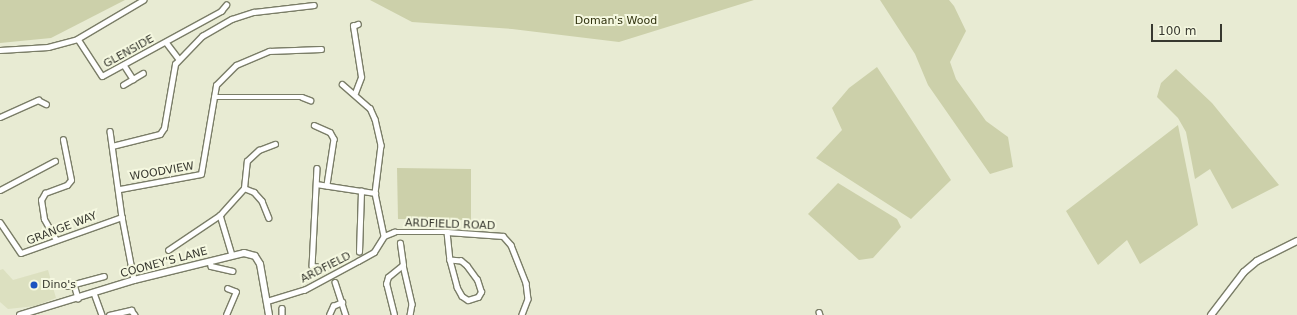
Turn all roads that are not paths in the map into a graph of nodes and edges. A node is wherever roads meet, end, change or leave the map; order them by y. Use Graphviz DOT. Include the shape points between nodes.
graph roads {
  1 [pos="144,0"];
  2 [pos="226,5"];
  3 [pos="314,5"];
  4 [pos="358,24"];
  5 [pos="78,39"];
  6 [pos="166,42"];
  7 [pos="321,49"];
  8 [pos="0,50"];
  9 [pos="179,58"];
  10 [pos="124,66"];
  11 [pos="143,72"];
  12 [pos="132,79"];
  13 [pos="342,84"];
  14 [pos="124,85"];
  15 [pos="355,93"];
  16 [pos="214,97"];
  17 [pos="310,100"];
  18 [pos="46,104"];
  19 [pos="0,117"];
  20 [pos="314,125"];
  21 [pos="110,131"];
  22 [pos="63,140"];
  23 [pos="275,144"];
  24 [pos="112,146"];
  25 [pos="55,161"];
  26 [pos="317,168"];
  27 [pos="316,184"];
  28 [pos="327,185"];
  29 [pos="120,188"];
  30 [pos="244,188"];
  31 [pos="0,190"];
  32 [pos="362,191"];
  33 [pos="375,193"];
  34 [pos="220,215"];
  35 [pos="122,217"];
  36 [pos="269,218"];
  37 [pos="0,222"];
  38 [pos="447,232"];
  39 [pos="384,236"];
  40 [pos="56,240"];
  41 [pos="1297,241"];
  42 [pos="400,243"];
  43 [pos="168,250"];
  44 [pos="359,252"];
  45 [pos="232,255"];
  46 [pos="450,260"];
  47 [pos="210,261"];
  48 [pos="403,265"];
  49 [pos="321,267"];
  50 [pos="232,271"];
  51 [pos="104,276"];
  52 [pos="134,280"];
  53 [pos="336,282"];
  54 [pos="74,284"];
  55 [pos="67,286"];
  56 [pos="228,289"];
  57 [pos="94,293"];
  58 [pos="78,298"];
  59 [pos="267,301"];
  60 [pos="342,302"];
  61 [pos="282,308"];
  62 [pos="20,315"];
  63 [pos="102,315"];
  64 [pos="109,315"];
  65 [pos="135,315"];
  66 [pos="226,315"];
  67 [pos="269,315"];
  68 [pos="282,315"];
  69 [pos="329,315"];
  70 [pos="346,315"];
  71 [pos="394,315"];
  72 [pos="410,315"];
  73 [pos="522,315"];
  74 [pos="1212,315"];
  1 -- 5 [label="street"];
  2 -- 6 [label="street, GLENSIDE" via="221,11"];
  3 -- 9 [label="street" via="268,8 232,19 202,36"];
  4 -- 15 [label="street" via="353,26 361,77"];
  5 -- 8 [label="street" via="48,47"];
  5 -- 10 [label="street, GLENSIDE" via="102,76"];
  6 -- 9 [label="street"];
  6 -- 10 [label="street, GLENSIDE"];
  7 -- 16 [label="street" via="269,51 254,56 236,65 225,75 216,86"];
  9 -- 24 [label="street" via="173,72 164,128 160,134"];
  10 -- 12 [label="street"];
  11 -- 12 [label="street"];
  12 -- 14 [label="street"];
  13 -- 15 [label="street"];
  15 -- 33 [label="street" via="370,108 379,131 381,152"];
  16 -- 17 [label="street" via="302,97"];
  16 -- 29 [label="street, WOODVIEW" via="201,174"];
  18 -- 19 [label="street" via="38,100"];
  20 -- 28 [label="street" via="330,132 334,140"];
  21 -- 24 [label="street"];
  22 -- 40 [label="street" via="71,180 67,185 45,193 41,200 44,219"];
  23 -- 30 [label="street" via="259,150 247,161"];
  24 -- 29 [label="street"];
  25 -- 31 [label="street"];
  26 -- 27 [label="street"];
  27 -- 28 [label="street"];
  27 -- 49 [label="street" via="312,266"];
  28 -- 32 [label="street"];
  29 -- 35 [label="street"];
  30 -- 34 [label="street"];
  30 -- 36 [label="street" via="254,192 262,201"];
  32 -- 33 [label="street"];
  32 -- 44 [label="street"];
  33 -- 39 [label="street"];
  34 -- 43 [label="street"];
  34 -- 45 [label="street"];
  35 -- 40 [label="street, GRANGE WAY"];
  35 -- 52 [label="street"];
  37 -- 40 [label="street, GRANGE WAY" via="21,253"];
  38 -- 39 [label="street, ARDFIELD ROAD" via="394,232"];
  38 -- 46 [label="street"];
  38 -- 73 [label="street, ARDFIELD ROAD" via="502,236 505,239 526,284 528,299"];
  39 -- 59 [label="street, ARDFIELD" via="374,252 358,262 304,290"];
  41 -- 74 [label="street" via="1257,262 1244,272"];
  42 -- 48 [label="street"];
  45 -- 47 [label="street, COONEY'S LANE"];
  45 -- 59 [label="street, COONEY'S LANE" via="244,253 256,256"];
  46 -- 46 [label="street" via="462,296 468,300 478,297 481,292 467,266 461,261"];
  47 -- 50 [label="street" via="211,266"];
  47 -- 52 [label="street, COONEY'S LANE"];
  48 -- 71 [label="street" via="388,277 386,284"];
  48 -- 72 [label="street" via="412,304"];
  51 -- 54 [label="street"];
  52 -- 57 [label="street, COONEY'S LANE"];
  53 -- 60 [label="street"];
  54 -- 55 [label="street"];
  54 -- 58 [label="street"];
  56 -- 66 [label="street" via="236,292"];
  57 -- 58 [label="street, COONEY'S LANE"];
  57 -- 63 [label="street"];
  58 -- 62 [label="street, COONEY'S LANE"];
  59 -- 67 [label="street, COONEY'S LANE"];
  60 -- 69 [label="street" via="333,306"];
  60 -- 70 [label="street"];
  61 -- 68 [label="street"];
  64 -- 65 [label="street" via="131,310"];
}
